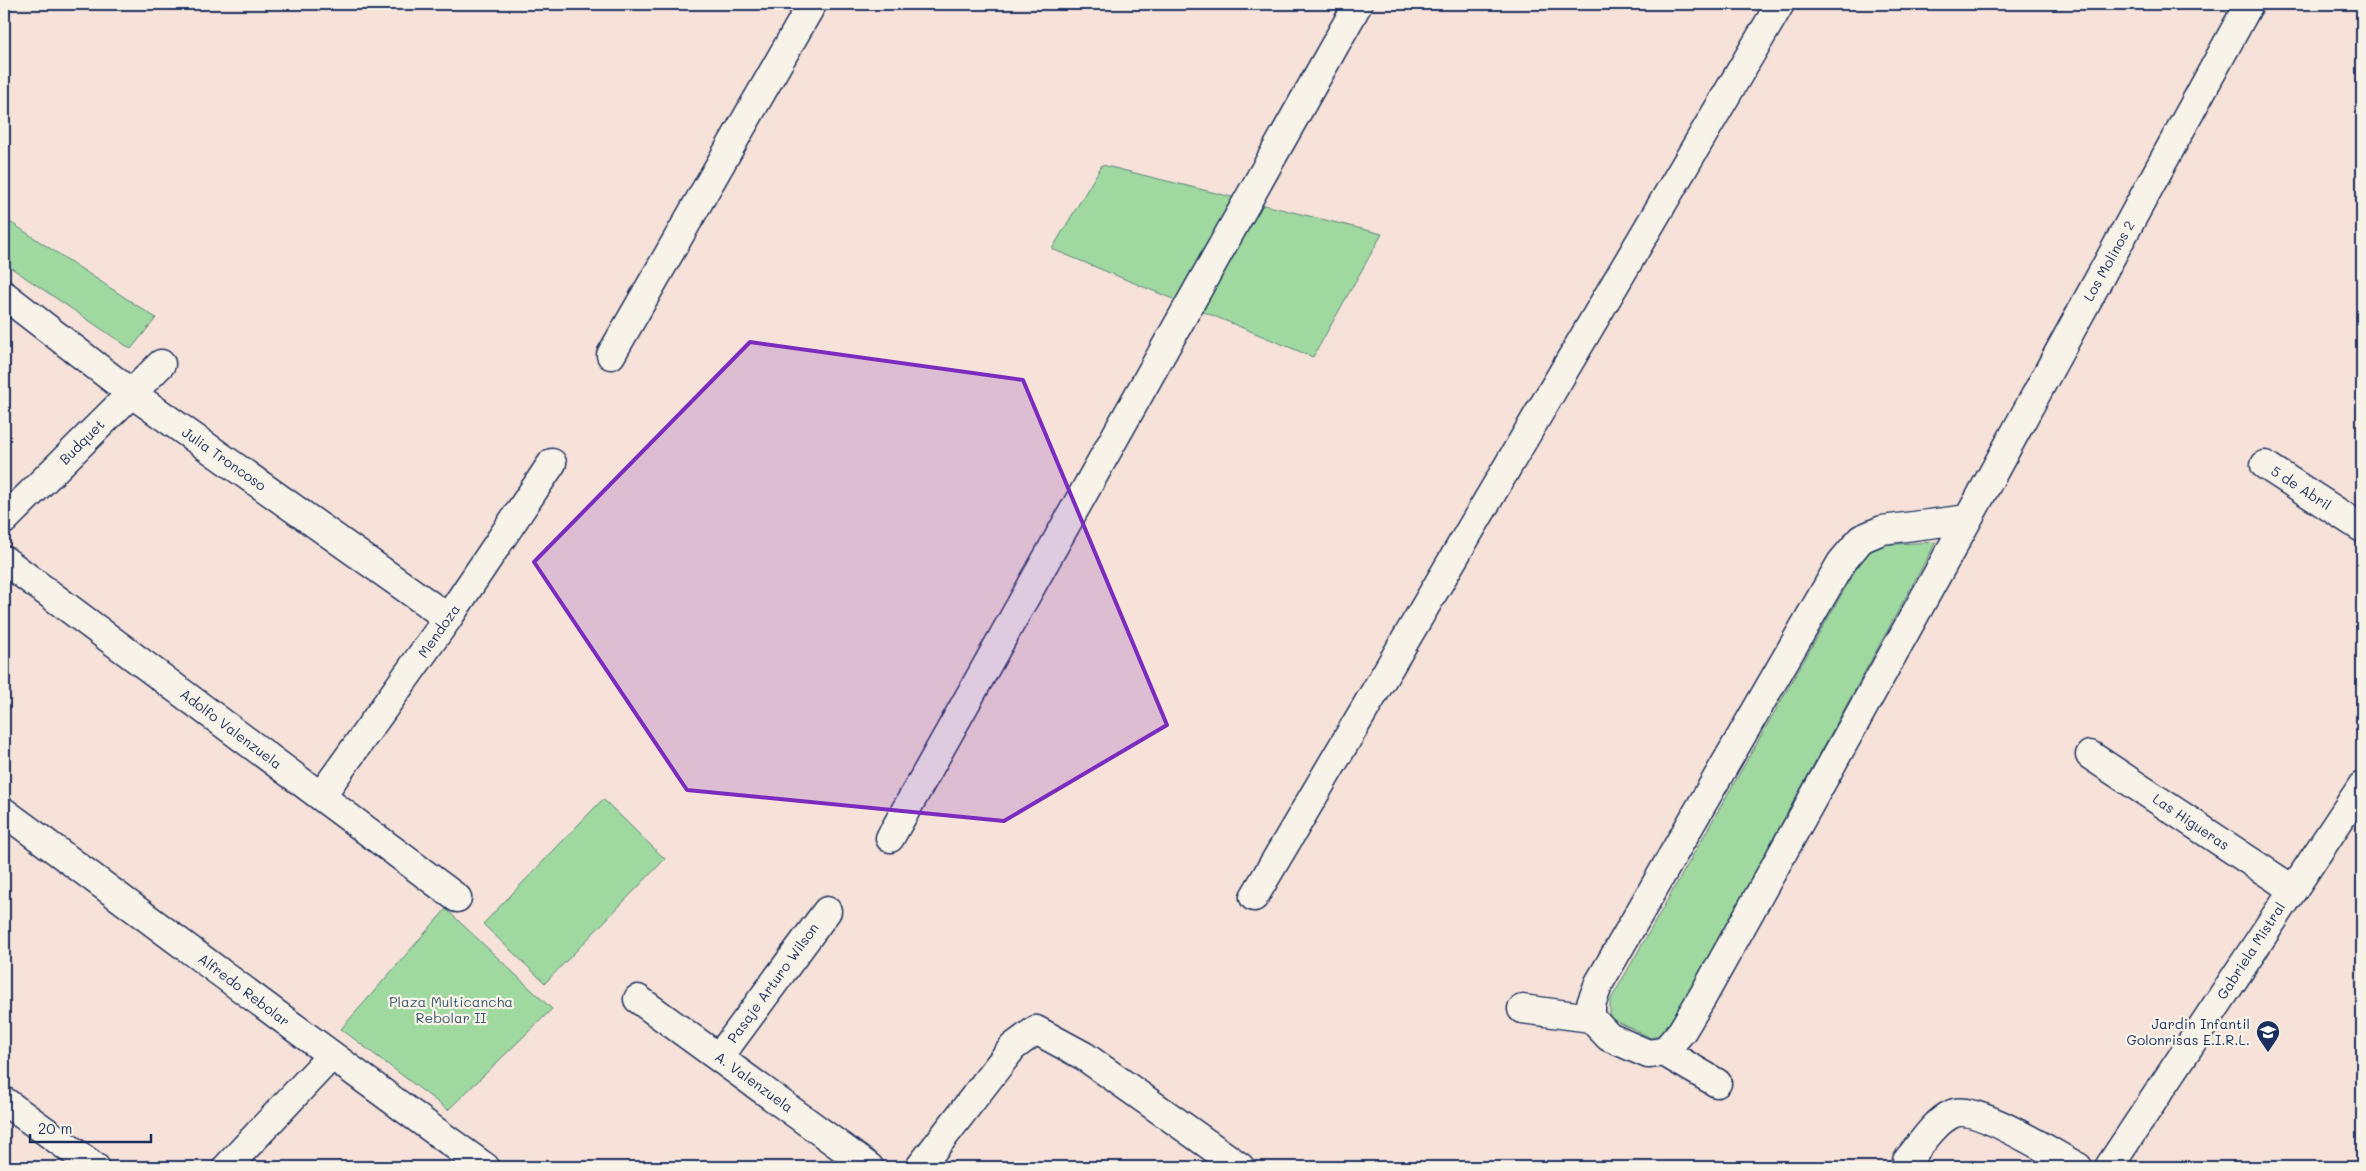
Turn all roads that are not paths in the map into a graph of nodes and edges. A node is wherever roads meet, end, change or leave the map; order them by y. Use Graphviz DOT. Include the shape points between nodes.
graph roads {
  1 [pos="812,4"];
  2 [pos="1358,4"];
  3 [pos="1780,4"];
  4 [pos="2249,4"];
  5 [pos="4,295"];
  6 [pos="611,355"];
  7 [pos="161,364"];
  8 [pos="132,393"];
  9 [pos="552,463"];
  10 [pos="2265,465"];
  11 [pos="1968,519"];
  12 [pos="4,520"];
  13 [pos="2362,528"];
  14 [pos="4,560"];
  15 [pos="448,618"];
  16 [pos="2090,755"];
  17 [pos="2362,786"];
  18 [pos="321,796"];
  19 [pos="4,812"];
  20 [pos="890,838"];
  21 [pos="2292,889"];
  22 [pos="1254,897"];
  23 [pos="458,898"];
  24 [pos="827,910"];
  25 [pos="638,999"];
  26 [pos="1522,1008"];
  27 [pos="1591,1018"];
  28 [pos="1664,1052"];
  29 [pos="331,1056"];
  30 [pos="720,1056"];
  31 [pos="1717,1083"];
  32 [pos="4,1101"];
  33 [pos="1908,1161"];
  34 [pos="94,1167"];
  35 [pos="227,1167"];
  36 [pos="485,1167"];
  37 [pos="869,1167"];
  38 [pos="920,1167"];
  39 [pos="1240,1167"];
  40 [pos="2078,1167"];
  41 [pos="2109,1167"];
  1 -- 6 [label="street"];
  2 -- 20 [label="street"];
  3 -- 22 [label="street"];
  4 -- 11 [label="street, Los Molinos 2"];
  5 -- 8 [label="street, Julia Troncoso"];
  7 -- 8 [label="street, Budquet"];
  8 -- 12 [label="street, Budquet"];
  8 -- 15 [label="street, Julia Troncoso"];
  9 -- 15 [label="street, Mendoza"];
  10 -- 13 [label="street, 5 de Abril"];
  11 -- 27 [label="street" via="1882,530 1861,539 1841,563 1599,983 1591,1004"];
  11 -- 28 [label="street, Los Molinos 2" via="1703,996 1682,1031"];
  14 -- 18 [label="street, Adolfo Valenzuela"];
  15 -- 18 [label="street, Mendoza"];
  16 -- 21 [label="street, Las Higueras"];
  17 -- 21 [label="street, Gabriela Mistral"];
  18 -- 23 [label="street, Adolfo Valenzuela"];
  19 -- 29 [label="street, Alfredo Rebolar"];
  21 -- 41 [label="street, Gabriela Mistral"];
  24 -- 30 [label="street, Pasaje Arturo Wilson"];
  25 -- 30 [label="street, A. Valenzuela"];
  26 -- 27 [label="street"];
  27 -- 28 [label="street" via="1609,1037 1632,1048 1648,1054"];
  28 -- 31 [label="street"];
  29 -- 35 [label="street"];
  29 -- 36 [label="street, Alfredo Rebolar"];
  30 -- 37 [label="street, A. Valenzuela"];
  32 -- 34 [label="street"];
  33 -- 40 [label="street" via="1942,1120 1954,1112 1963,1112 1978,1115"];
  38 -- 39 [label="street" via="1013,1047 1036,1030 1084,1056"];
}
